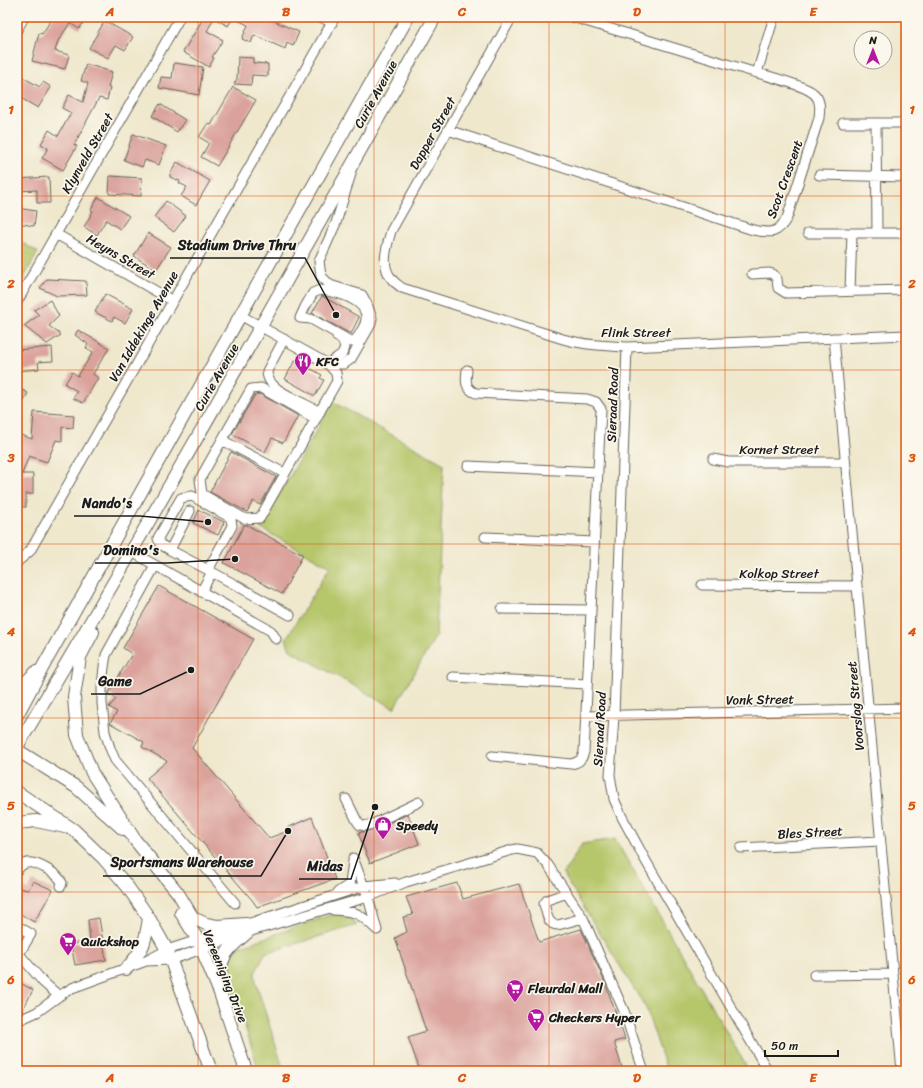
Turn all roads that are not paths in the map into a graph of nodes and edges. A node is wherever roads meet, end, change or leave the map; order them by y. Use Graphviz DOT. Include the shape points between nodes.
graph roads {
  1 [pos="24,17"];
  2 [pos="180,17"];
  3 [pos="321,17"];
  4 [pos="408,17"];
  5 [pos="435,17"];
  6 [pos="512,17"];
  7 [pos="572,17"];
  8 [pos="774,17"];
  9 [pos="334,20"];
  10 [pos="17,30"];
  11 [pos="757,73"];
  12 [pos="843,122"];
  13 [pos="876,123"];
  14 [pos="906,123"];
  15 [pos="448,130"];
  16 [pos="356,157"];
  17 [pos="819,175"];
  18 [pos="876,177"];
  19 [pos="906,177"];
  20 [pos="808,233"];
  21 [pos="852,233"];
  22 [pos="877,233"];
  23 [pos="906,233"];
  24 [pos="56,234"];
  25 [pos="386,266"];
  26 [pos="752,274"];
  27 [pos="330,285"];
  28 [pos="906,290"];
  29 [pos="850,291"];
  30 [pos="173,300"];
  31 [pos="17,302"];
  32 [pos="240,315"];
  33 [pos="300,318"];
  34 [pos="261,327"];
  35 [pos="906,335"];
  36 [pos="834,338"];
  37 [pos="284,339"];
  38 [pos="342,339"];
  39 [pos="360,343"];
  40 [pos="627,348"];
  41 [pos="328,364"];
  42 [pos="467,370"];
  43 [pos="318,415"];
  44 [pos="222,440"];
  45 [pos="713,459"];
  46 [pos="845,462"];
  47 [pos="468,466"];
  48 [pos="598,472"];
  49 [pos="284,473"];
  50 [pos="190,511"];
  51 [pos="485,537"];
  52 [pos="594,542"];
  53 [pos="170,550"];
  54 [pos="132,552"];
  55 [pos="17,562"];
  56 [pos="155,566"];
  57 [pos="210,571"];
  58 [pos="702,585"];
  59 [pos="857,586"];
  60 [pos="201,592"];
  61 [pos="502,609"];
  62 [pos="591,610"];
  63 [pos="290,615"];
  64 [pos="276,639"];
  65 [pos="45,663"];
  66 [pos="452,677"];
  67 [pos="587,684"];
  68 [pos="17,691"];
  69 [pos="906,708"];
  70 [pos="868,709"];
  71 [pos="17,715"];
  72 [pos="586,716"];
  73 [pos="614,716"];
  74 [pos="17,748"];
  75 [pos="492,756"];
  76 [pos="17,792"];
  77 [pos="346,799"];
  78 [pos="419,802"];
  79 [pos="17,823"];
  80 [pos="74,830"];
  81 [pos="135,840"];
  82 [pos="880,841"];
  83 [pos="741,848"];
  84 [pos="17,870"];
  85 [pos="406,882"];
  86 [pos="61,886"];
  87 [pos="364,886"];
  88 [pos="566,893"];
  89 [pos="368,897"];
  90 [pos="326,899"];
  91 [pos="235,903"];
  92 [pos="328,910"];
  93 [pos="149,918"];
  94 [pos="583,918"];
  95 [pos="17,926"];
  96 [pos="247,928"];
  97 [pos="200,945"];
  98 [pos="18,953"];
  99 [pos="169,955"];
  100 [pos="126,969"];
  101 [pos="893,974"];
  102 [pos="814,975"];
  103 [pos="220,993"];
  104 [pos="59,996"];
  105 [pos="17,1021"];
  106 [pos="644,1069"];
  107 [pos="211,1071"];
  108 [pos="246,1071"];
  109 [pos="768,1071"];
  110 [pos="902,1071"];
  1 -- 10 [label="street"];
  2 -- 24 [label="street, Klynveld Street"];
  3 -- 9 [label="street"];
  4 -- 32 [label="main road, Curie Avenue"];
  5 -- 16 [label="main road, Curie Avenue"];
  6 -- 15 [label="street, Dapper Street"];
  7 -- 11 [label="street, Scot Crescent"];
  8 -- 11 [label="street"];
  9 -- 30 [label="street, Van Iddekinge Avenue"];
  11 -- 15 [label="street, Scot Crescent" via="814,93 819,100 820,108 787,218 782,227 775,232 753,230"];
  12 -- 13 [label="street"];
  13 -- 14 [label="street"];
  13 -- 18 [label="street"];
  15 -- 25 [label="street, Dapper Street" via="391,231"];
  16 -- 27 [label="street" via="336,223 319,261 321,276"];
  16 -- 34 [label="main road, Curie Avenue"];
  17 -- 18 [label="street"];
  18 -- 19 [label="street"];
  18 -- 22 [label="street"];
  20 -- 21 [label="street"];
  21 -- 22 [label="street"];
  21 -- 29 [label="street"];
  22 -- 23 [label="street"];
  24 -- 30 [label="street, Heyns Street"];
  24 -- 31 [label="street, Klynveld Street"];
  25 -- 40 [label="street, Flink Street" via="391,279 402,288 577,343"];
  26 -- 29 [label="street" via="773,274 777,279 778,288 786,293"];
  27 -- 33 [label="street" via="317,285 309,289 297,310"];
  27 -- 39 [label="street" via="362,295 368,304 371,324"];
  28 -- 29 [label="street"];
  30 -- 55 [label="street, Van Iddekinge Avenue" via="30,552"];
  32 -- 34 [label="street"];
  32 -- 65 [label="main road, Curie Avenue"];
  33 -- 33 [label="street" via="313,293 320,290 357,301 364,307 366,315 365,324 357,340 352,342 311,319"];
  33 -- 38 [label="street"];
  34 -- 37 [label="street"];
  34 -- 54 [label="main road, Curie Avenue"];
  35 -- 36 [label="street, Flink Street"];
  36 -- 40 [label="street, Flink Street"];
  36 -- 46 [label="street, Voorslag Street"];
  37 -- 41 [label="street"];
  37 -- 43 [label="street" via="267,371 270,382"];
  38 -- 39 [label="street" via="352,344"];
  38 -- 41 [label="street" via="345,347 342,354"];
  39 -- 41 [label="street" via="351,359 344,364"];
  40 -- 73 [label="street, Sieraad Road"];
  41 -- 43 [label="street" via="336,373 337,381"];
  42 -- 48 [label="street" via="466,384 476,393 587,399 596,402 601,409"];
  43 -- 44 [label="street" via="261,388 251,389"];
  43 -- 49 [label="street"];
  44 -- 49 [label="street"];
  44 -- 49 [label="street" via="200,479 202,494 245,519 260,518"];
  45 -- 46 [label="street, Kornet Street" via="728,462"];
  46 -- 59 [label="street, Voorslag Street"];
  47 -- 48 [label="street"];
  48 -- 52 [label="street"];
  50 -- 53 [label="street"];
  51 -- 52 [label="street"];
  52 -- 62 [label="street"];
  53 -- 57 [label="street"];
  53 -- 57 [label="street" via="160,544 158,538 181,498 192,496 231,518 232,526"];
  54 -- 56 [label="street"];
  54 -- 74 [label="main road, Curie Avenue"];
  54 -- 81 [label="main road" via="123,576 80,657 74,697 77,735 92,773"];
  56 -- 60 [label="street"];
  56 -- 91 [label="street" via="106,656 102,686 105,732 115,760"];
  57 -- 60 [label="street"];
  57 -- 63 [label="street"];
  58 -- 59 [label="street, Kolkop Street"];
  59 -- 70 [label="street, Voorslag Street"];
  60 -- 64 [label="street" via="271,631"];
  61 -- 62 [label="street"];
  62 -- 67 [label="street"];
  65 -- 68 [label="main road"];
  65 -- 71 [label="main road, Curie Avenue"];
  66 -- 67 [label="street"];
  67 -- 72 [label="street"];
  69 -- 70 [label="street, Vonk Street"];
  70 -- 73 [label="street, Vonk Street"];
  70 -- 82 [label="street, Voorslag Street"];
  72 -- 73 [label="street, Vonk Street"];
  72 -- 75 [label="street" via="584,752 578,762 571,764"];
  73 -- 109 [label="street, Sieraad Road" via="610,775 619,811 647,864"];
  74 -- 81 [label="main road, Vereeniging Drive" via="76,787"];
  76 -- 80 [label="main road"];
  77 -- 78 [label="street" via="357,822 364,826"];
  79 -- 80 [label="main road" via="36,821"];
  80 -- 93 [label="main road" via="109,864"];
  81 -- 96 [label="main road" via="178,893 193,918 206,924"];
  81 -- 97 [label="main road, Vereeniging Drive"];
  82 -- 83 [label="street, Bles Street"];
  82 -- 101 [label="street, Voorslag Street"];
  84 -- 86 [label="street" via="25,863 37,864 59,877"];
  85 -- 87 [label="street"];
  85 -- 88 [label="street" via="517,849 537,853"];
  85 -- 89 [label="street"];
  87 -- 89 [label="street"];
  87 -- 90 [label="street"];
  87 -- 90 [label="street" via="353,858 350,884"];
  88 -- 94 [label="street"];
  88 -- 94 [label="street" via="547,900 544,904 551,924 558,925"];
  89 -- 92 [label="street"];
  89 -- 92 [label="street" via="377,930 352,911"];
  90 -- 96 [label="street"];
  92 -- 96 [label="street"];
  93 -- 99 [label="main road"];
  93 -- 100 [label="main road" via="142,950"];
  94 -- 106 [label="street" via="624,1011"];
  95 -- 98 [label="street" via="30,934"];
  96 -- 97 [label="street"];
  96 -- 103 [label="main road" via="230,947 222,961"];
  97 -- 99 [label="street"];
  97 -- 103 [label="main road, Vereeniging Drive"];
  98 -- 104 [label="street"];
  99 -- 100 [label="street"];
  99 -- 107 [label="main road"];
  100 -- 104 [label="street" via="72,988"];
  101 -- 102 [label="street"];
  101 -- 110 [label="street, Voorslag Street"];
  103 -- 108 [label="main road, Vereeniging Drive"];
  104 -- 105 [label="street" via="47,1006"];
}
